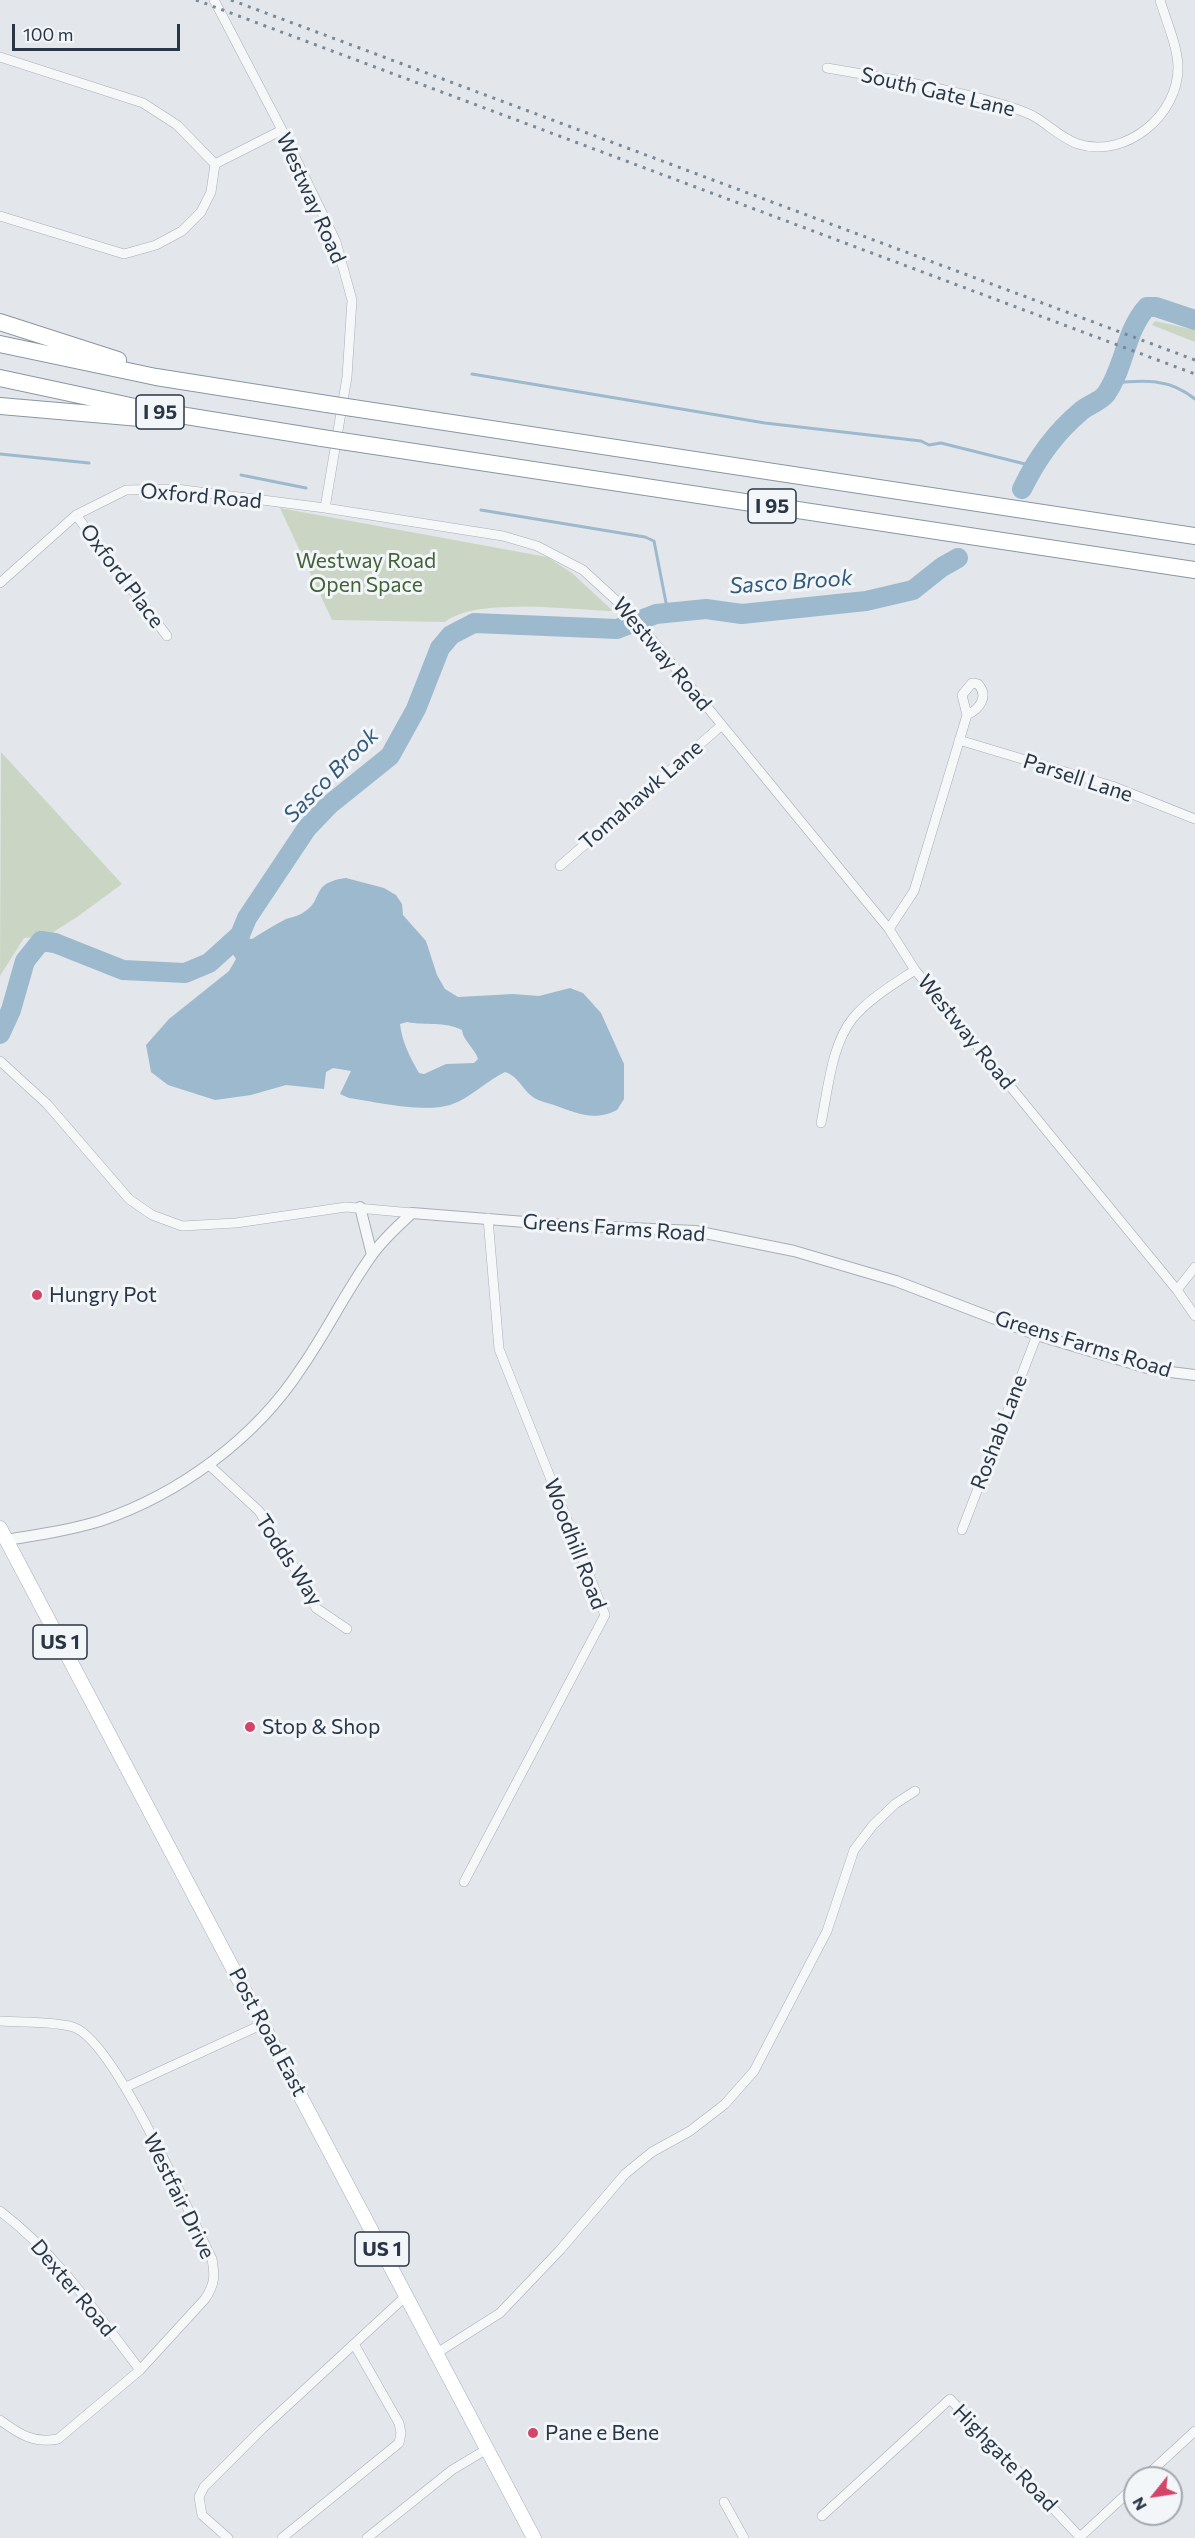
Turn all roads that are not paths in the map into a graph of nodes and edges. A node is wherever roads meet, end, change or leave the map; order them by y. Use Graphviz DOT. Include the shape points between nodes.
graph roads {
  1 [pos="214,0"];
  2 [pos="1160,0"];
  3 [pos="0,57"];
  4 [pos="827,68"];
  5 [pos="282,130"];
  6 [pos="215,164"];
  7 [pos="0,216"];
  8 [pos="0,322"];
  9 [pos="0,344"];
  10 [pos="0,378"];
  11 [pos="196,384"];
  12 [pos="0,406"];
  13 [pos="269,430"];
  14 [pos="326,508"];
  15 [pos="76,515"];
  16 [pos="1195,536"];
  17 [pos="1195,570"];
  18 [pos="0,583"];
  19 [pos="167,636"];
  20 [pos="967,715"];
  21 [pos="722,725"];
  22 [pos="959,740"];
  23 [pos="1195,819"];
  24 [pos="560,866"];
  25 [pos="889,929"];
  26 [pos="915,970"];
  27 [pos="0,1061"];
  28 [pos="821,1123"];
  29 [pos="360,1207"];
  30 [pos="412,1213"];
  31 [pos="488,1218"];
  32 [pos="372,1255"];
  33 [pos="1195,1267"];
  34 [pos="1177,1290"];
  35 [pos="1195,1316"];
  36 [pos="1037,1335"];
  37 [pos="1195,1375"];
  38 [pos="208,1464"];
  39 [pos="962,1530"];
  40 [pos="3,1534"];
  41 [pos="347,1629"];
  42 [pos="915,1791"];
  43 [pos="464,1882"];
  44 [pos="0,2021"];
  45 [pos="263,2024"];
  46 [pos="126,2087"];
  47 [pos="0,2211"];
  48 [pos="407,2295"];
  49 [pos="354,2344"];
  50 [pos="437,2353"];
  51 [pos="140,2370"];
  52 [pos="0,2420"];
  53 [pos="1195,2431"];
  54 [pos="487,2449"];
  55 [pos="1157,2466"];
  56 [pos="1123,2497"];
  57 [pos="724,2502"];
  58 [pos="822,2516"];
  59 [pos="1079,2537"];
  60 [pos="228,2538"];
  61 [pos="282,2538"];
  62 [pos="367,2538"];
  63 [pos="534,2538"];
  64 [pos="744,2538"];
  1 -- 5 [label="street, Westway Road"];
  2 -- 4 [label="street, South Gate Lane" via="1178,64 1174,88 1156,121 1124,142 1080,145 1023,111 914,82"];
  3 -- 6 [label="street" via="143,103 177,125"];
  5 -- 6 [label="street"];
  5 -- 14 [label="street, Westway Road" via="336,242 352,300 347,376"];
  6 -- 7 [label="street" via="211,192 201,212 182,231 156,245 124,254"];
  8 -- 11 [label="highway"];
  9 -- 11 [label="highway, I 95"];
  10 -- 13 [label="highway, I 95" via="139,408"];
  11 -- 16 [label="highway, I 95, bridge"];
  12 -- 13 [label="highway"];
  13 -- 17 [label="highway, I 95, bridge"];
  14 -- 15 [label="street, Oxford Road" via="176,489 126,490"];
  14 -- 21 [label="street, Westway Road" via="503,536 537,546 583,570 631,614"];
  15 -- 18 [label="street, Oxford Road"];
  15 -- 19 [label="street, Oxford Place"];
  20 -- 22 [label="street"];
  21 -- 24 [label="street, Tomahawk Lane"];
  21 -- 25 [label="street, Westway Road"];
  22 -- 23 [label="street, Parsell Lane" via="1112,786"];
  22 -- 25 [label="street" via="914,891"];
  25 -- 26 [label="street, Westway Road"];
  26 -- 28 [label="street" via="870,1001 852,1019 838,1047"];
  26 -- 34 [label="street, Westway Road"];
  27 -- 29 [label="street, Greens Farms Road" via="47,1104 129,1199 152,1215 182,1226"];
  29 -- 30 [label="street, Greens Farms Road"];
  29 -- 32 [label="street"];
  30 -- 31 [label="street, Greens Farms Road"];
  30 -- 32 [label="street"];
  31 -- 36 [label="street, Greens Farms Road" via="563,1226 695,1231 794,1251 896,1281"];
  31 -- 43 [label="street, Woodhill Road" via="498,1349 605,1615"];
  32 -- 38 [label="street" via="286,1391"];
  33 -- 34 [label="street"];
  34 -- 35 [label="street, Westway Road"];
  36 -- 37 [label="street, Greens Farms Road" via="1154,1370"];
  36 -- 39 [label="street, Roshab Lane"];
  38 -- 40 [label="street" via="157,1497 119,1514 73,1528"];
  38 -- 41 [label="street, Todds Way" via="259,1510 316,1608"];
  40 -- 45 [label="main road, Post Road East / US 1"];
  42 -- 50 [label="street" via="887,1811 854,1850 827,1931 754,2070 725,2104 626,2174 500,2313"];
  44 -- 46 [label="street, Westfair Drive" via="74,2027 97,2046"];
  45 -- 46 [label="street"];
  45 -- 48 [label="main road, Post Road East / US 1"];
  46 -- 51 [label="street, Westfair Drive" via="212,2259 215,2274 214,2286 205,2299"];
  47 -- 51 [label="street, Dexter Road" via="36,2240"];
  48 -- 49 [label="street"];
  48 -- 50 [label="main road, Post Road East / US 1"];
  49 -- 60 [label="street" via="204,2487 199,2497 202,2515"];
  49 -- 61 [label="street" via="399,2423 399,2443"];
  50 -- 54 [label="main road, Post Road East / US 1"];
  51 -- 52 [label="street, Westfair Drive" via="58,2439 41,2442"];
  53 -- 55 [label="street"];
  54 -- 62 [label="street" via="452,2470"];
  54 -- 63 [label="main road, Post Road East / US 1"];
  56 -- 59 [label="street"];
  57 -- 64 [label="street"];
  58 -- 59 [label="street, Highgate Road" via="950,2399"];
}
